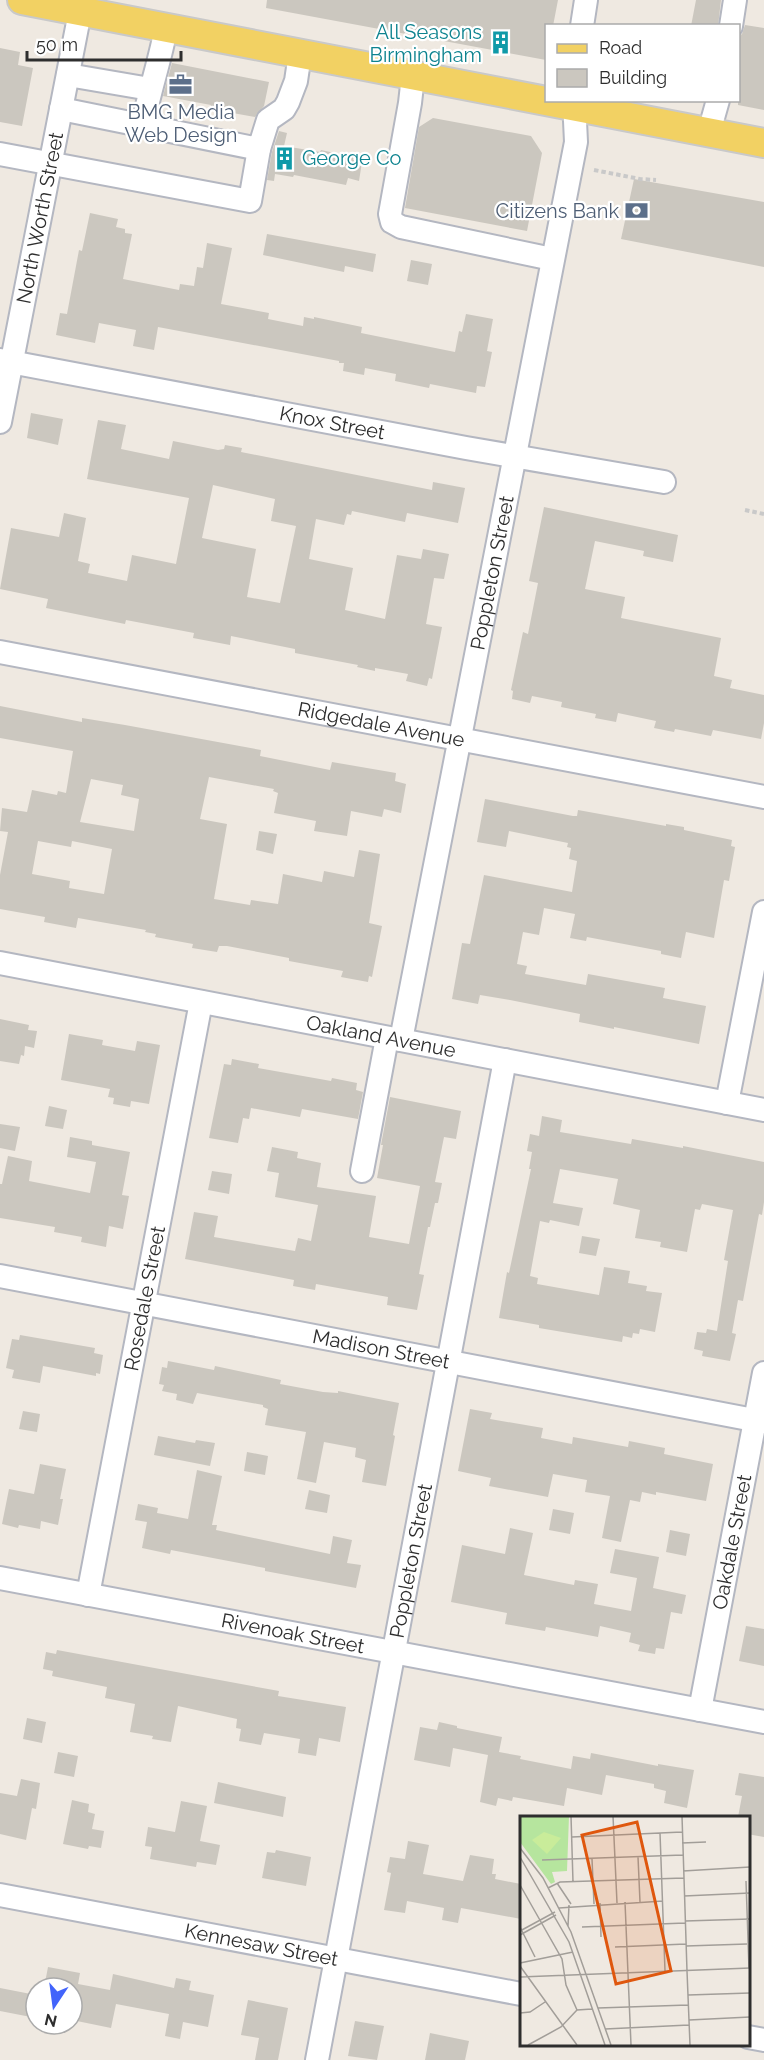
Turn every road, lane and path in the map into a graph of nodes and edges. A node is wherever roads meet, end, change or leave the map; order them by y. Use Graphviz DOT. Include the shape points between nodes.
graph roads {
  1 [pos="586,0"];
  2 [pos="735,0"];
  3 [pos="28,1"];
  4 [pos="99,10"];
  5 [pos="582,24"];
  6 [pos="731,24"];
  7 [pos="166,28"];
  8 [pos="300,54"];
  9 [pos="68,75"];
  10 [pos="413,76"];
  11 [pos="150,89"];
  12 [pos="545,99"];
  13 [pos="717,102"];
  14 [pos="574,104"];
  15 [pos="62,109"];
  16 [pos="143,124"];
  17 [pos="709,132"];
  18 [pos="764,143"];
  19 [pos="259,149"];
  20 [pos="0,154"];
  21 [pos="51,162"];
  22 [pos="594,170"];
  23 [pos="656,180"];
  24 [pos="552,259"];
  25 [pos="6,361"];
  26 [pos="0,422"];
  27 [pos="514,456"];
  28 [pos="664,482"];
  29 [pos="745,510"];
  30 [pos="764,514"];
  31 [pos="0,652"];
  32 [pos="459,739"];
  33 [pos="764,797"];
  34 [pos="764,912"];
  35 [pos="0,963"];
  36 [pos="201,1002"];
  37 [pos="394,1039"];
  38 [pos="505,1060"];
  39 [pos="727,1103"];
  40 [pos="764,1110"];
  41 [pos="362,1171"];
  42 [pos="0,1276"];
  43 [pos="143,1302"];
  44 [pos="449,1361"];
  45 [pos="764,1373"];
  46 [pos="760,1421"];
  47 [pos="0,1578"];
  48 [pos="88,1595"];
  49 [pos="394,1652"];
  50 [pos="700,1710"];
  51 [pos="764,1722"];
  52 [pos="0,1895"];
  53 [pos="336,1959"];
  54 [pos="520,1994"];
  55 [pos="749,2037"];
  56 [pos="764,2040"];
  57 [pos="317,2060"];
  1 -- 5 [label="street"];
  2 -- 6 [label="street"];
  3 -- 4 [label="main road"];
  4 -- 7 [label="main road"];
  4 -- 9 [label="street, North Worth Street"];
  7 -- 8 [label="main road"];
  7 -- 11 [label="street"];
  8 -- 10 [label="main road"];
  8 -- 19 [label="street" via="288,102 268,120"];
  9 -- 11 [label="street"];
  9 -- 15 [label="street, North Worth Street"];
  10 -- 12 [label="main road"];
  10 -- 24 [label="street" via="390,214 392,222"];
  11 -- 16 [label="street"];
  13 -- 17 [label="street"];
  14 -- 17 [label="main road"];
  14 -- 24 [label="street, Poppleton Street" via="576,142"];
  15 -- 16 [label="street"];
  15 -- 21 [label="street, North Worth Street"];
  16 -- 19 [label="street"];
  17 -- 18 [label="main road"];
  19 -- 21 [label="street" via="250,201"];
  20 -- 21 [label="street"];
  21 -- 25 [label="street, North Worth Street"];
  22 -- 23 [label="path"];
  24 -- 27 [label="street, Poppleton Street"];
  25 -- 26 [label="street, North Worth Street"];
  25 -- 27 [label="street, Knox Street"];
  27 -- 28 [label="street, Knox Street"];
  27 -- 32 [label="street, Poppleton Street"];
  29 -- 30 [label="path"];
  31 -- 32 [label="street, Ridgedale Avenue"];
  32 -- 33 [label="street, Ridgedale Avenue"];
  32 -- 37 [label="street, Poppleton Street"];
  34 -- 39 [label="street"];
  35 -- 36 [label="street, Oakland Avenue"];
  36 -- 37 [label="street, Oakland Avenue"];
  36 -- 43 [label="street, Rosedale Street"];
  37 -- 38 [label="street, Oakland Avenue"];
  37 -- 41 [label="street, Poppleton Street"];
  38 -- 39 [label="street, Oakland Avenue"];
  38 -- 44 [label="street, Poppleton Street"];
  39 -- 40 [label="street, Oakland Avenue"];
  42 -- 43 [label="street, Madison Street"];
  43 -- 44 [label="street, Madison Street"];
  43 -- 48 [label="street, Rosedale Street"];
  44 -- 46 [label="street, Madison Street"];
  44 -- 49 [label="street, Poppleton Street"];
  45 -- 46 [label="street, Oakdale Street"];
  46 -- 50 [label="street, Oakdale Street"];
  47 -- 48 [label="street, Rivenoak Street"];
  48 -- 49 [label="street, Rivenoak Street"];
  49 -- 50 [label="street, Rivenoak Street"];
  49 -- 53 [label="street, Poppleton Street"];
  50 -- 51 [label="street, Rivenoak Street"];
  52 -- 53 [label="street, Kennesaw Street"];
  53 -- 54 [label="street, Kennesaw Street"];
  53 -- 57 [label="street, Poppleton Street"];
  55 -- 56 [label="street"];
}
